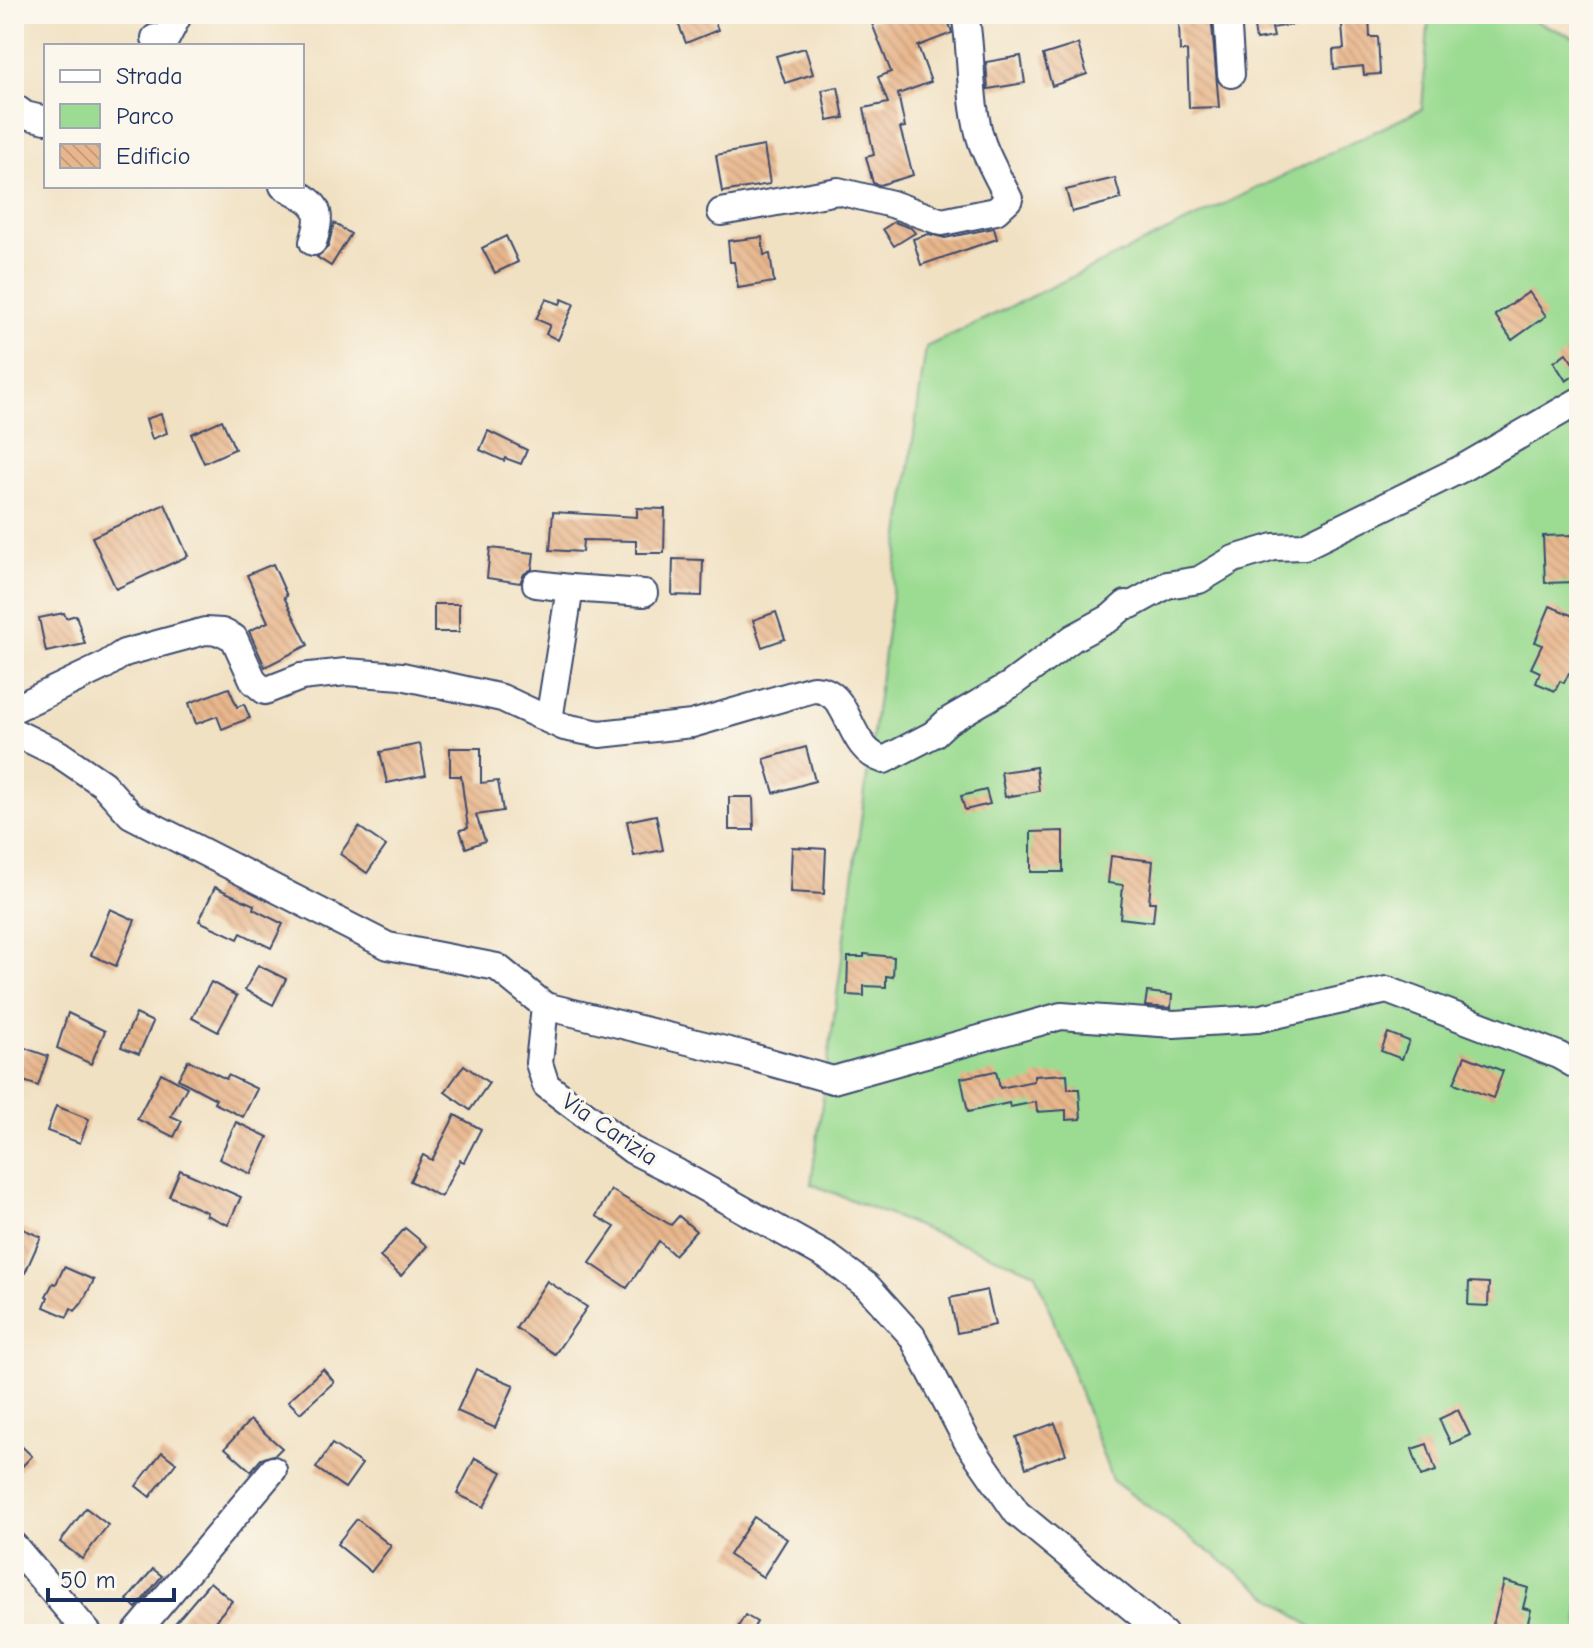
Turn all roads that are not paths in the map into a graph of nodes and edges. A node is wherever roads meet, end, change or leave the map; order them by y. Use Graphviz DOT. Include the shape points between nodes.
graph roads {
  1 [pos="179,14"];
  2 [pos="965,14"];
  3 [pos="1227,14"];
  4 [pos="155,38"];
  5 [pos="1231,74"];
  6 [pos="14,107"];
  7 [pos="44,120"];
  8 [pos="287,188"];
  9 [pos="721,212"];
  10 [pos="313,242"];
  11 [pos="1579,401"];
  12 [pos="536,584"];
  13 [pos="570,588"];
  14 [pos="644,593"];
  15 [pos="14,709"];
  16 [pos="549,720"];
  17 [pos="14,732"];
  18 [pos="545,1006"];
  19 [pos="1579,1067"];
  20 [pos="273,1470"];
  21 [pos="14,1546"];
  22 [pos="89,1634"];
  23 [pos="135,1634"];
  24 [pos="1164,1634"];
  1 -- 4 [label="street" via="166,39"];
  2 -- 9 [label="street" via="982,142 1009,199 996,211 942,222 838,191"];
  3 -- 5 [label="street"];
  6 -- 7 [label="street"];
  8 -- 10 [label="street" via="318,211"];
  11 -- 16 [label="street" via="1461,469 1304,546 1274,547 1234,559 1199,580 1167,585 1126,604 934,734 884,760 859,742 840,702 826,689 692,724 600,734"];
  12 -- 13 [label="street"];
  13 -- 14 [label="street"];
  13 -- 16 [label="street"];
  15 -- 16 [label="street" via="124,653 205,631 234,638 254,682 265,691 301,677 346,672 402,676 502,698"];
  17 -- 18 [label="street" via="59,754 103,784 131,815 194,849 388,946 497,967"];
  18 -- 19 [label="street" via="833,1080 1061,1016 1174,1024 1257,1019 1387,990"];
  18 -- 24 [label="street, Via Carizia" via="539,1063 546,1085 632,1150 828,1257 867,1286 912,1336 967,1441 1017,1513"];
  20 -- 23 [label="street"];
  21 -- 22 [label="street"];
}
